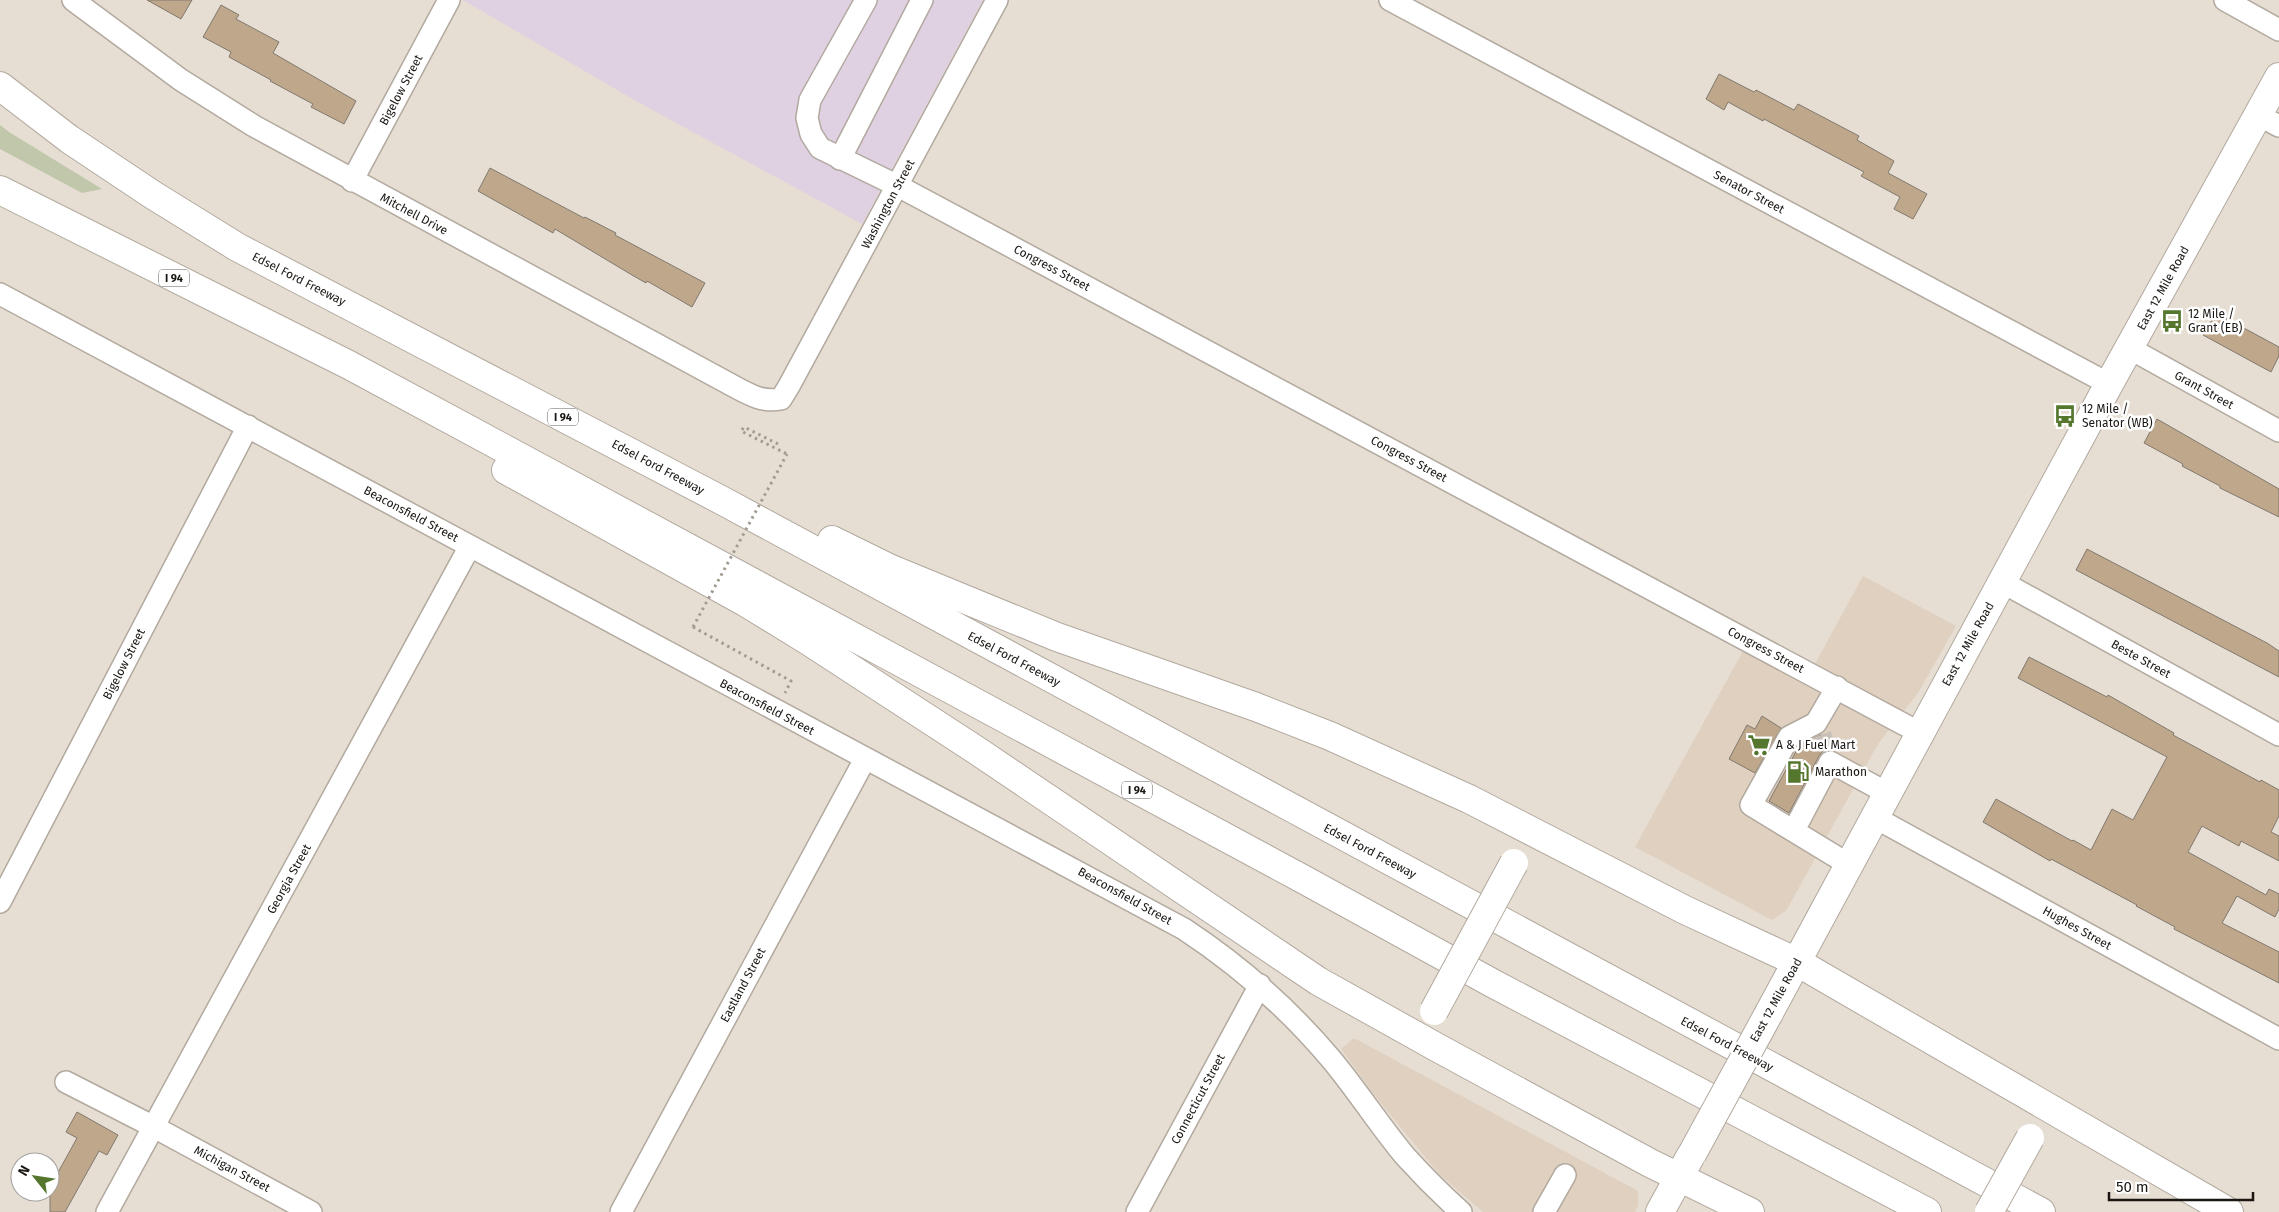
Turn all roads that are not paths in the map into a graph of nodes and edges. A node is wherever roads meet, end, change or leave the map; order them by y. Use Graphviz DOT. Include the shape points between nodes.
graph roads {
  1 [pos="73,0"];
  2 [pos="449,0"];
  3 [pos="866,0"];
  4 [pos="922,0"];
  5 [pos="998,0"];
  6 [pos="1390,0"];
  7 [pos="2225,0"];
  8 [pos="2279,30"];
  9 [pos="2279,76"];
  10 [pos="0,86"];
  11 [pos="2269,120"];
  12 [pos="840,159"];
  13 [pos="352,181"];
  14 [pos="898,186"];
  15 [pos="0,190"];
  16 [pos="0,294"];
  17 [pos="2129,348"];
  18 [pos="349,365"];
  19 [pos="2109,384"];
  20 [pos="772,400"];
  21 [pos="248,426"];
  22 [pos="2279,431"];
  23 [pos="723,501"];
  24 [pos="470,546"];
  25 [pos="2002,582"];
  26 [pos="1837,687"];
  27 [pos="1920,733"];
  28 [pos="2279,735"];
  29 [pos="1823,742"];
  30 [pos="865,759"];
  31 [pos="1887,793"];
  32 [pos="1874,817"];
  33 [pos="1794,830"];
  34 [pos="1551,840"];
  35 [pos="1848,864"];
  36 [pos="0,902"];
  37 [pos="1797,962"];
  38 [pos="1260,985"];
  39 [pos="2279,1039"];
  40 [pos="1438,1048"];
  41 [pos="66,1082"];
  42 [pos="2025,1092"];
  43 [pos="154,1127"];
  44 [pos="1686,1165"];
  45 [pos="1565,1175"];
  46 [pos="108,1212"];
  47 [pos="311,1212"];
  48 [pos="621,1212"];
  49 [pos="1137,1212"];
  50 [pos="1461,1212"];
  51 [pos="1544,1212"];
  52 [pos="1660,1212"];
  53 [pos="1750,1212"];
  54 [pos="1927,1212"];
  55 [pos="1990,1212"];
  56 [pos="2040,1212"];
  57 [pos="2229,1212"];
  1 -- 13 [label="street, Mitchell Drive" via="189,85"];
  2 -- 13 [label="street, Bigelow Street"];
  3 -- 12 [label="street, Congress Street" via="810,100 807,118 811,134 820,148"];
  4 -- 12 [label="street"];
  5 -- 14 [label="street, Washington Street"];
  6 -- 19 [label="street, Senator Street"];
  7 -- 8 [label="street"];
  9 -- 11 [label="main road, East 12 Mile Road"];
  10 -- 23 [label="main road, Edsel Ford Freeway / I 94" via="69,139 153,196 237,247"];
  11 -- 17 [label="main road, East 12 Mile Road"];
  12 -- 14 [label="street, Congress Street"];
  13 -- 20 [label="street, Mitchell Drive" via="737,388 759,399"];
  14 -- 20 [label="street, Washington Street" via="789,386 781,399"];
  14 -- 26 [label="street, Congress Street"];
  15 -- 18 [label="main road, I 94"];
  16 -- 21 [label="street, Beaconsfield Street"];
  17 -- 19 [label="main road, East 12 Mile Road"];
  17 -- 22 [label="street, Grant Street"];
  18 -- 40 [label="main road" via="513,475 745,602 807,640 976,750 1288,962"];
  18 -- 54 [label="main road, I 94" via="1494,984"];
  19 -- 25 [label="main road, East 12 Mile Road"];
  21 -- 24 [label="street, Beaconsfield Street"];
  21 -- 36 [label="street, Bigelow Street"];
  23 -- 34 [label="main road" via="805,528 892,569 1057,637 1330,736"];
  23 -- 56 [label="main road, Edsel Ford Freeway / I 94"];
  24 -- 30 [label="street, Beaconsfield Street"];
  24 -- 43 [label="street, Georgia Street"];
  25 -- 27 [label="main road, East 12 Mile Road"];
  25 -- 28 [label="street, Beste Street"];
  26 -- 27 [label="street, Congress Street"];
  26 -- 29 [label="street"];
  27 -- 31 [label="main road, East 12 Mile Road"];
  29 -- 31 [label="street"];
  29 -- 33 [label="street"];
  29 -- 33 [label="street" via="1789,737 1751,805"];
  30 -- 38 [label="street, Beaconsfield Street" via="1184,929"];
  30 -- 48 [label="street, Eastland Street"];
  31 -- 32 [label="main road, East 12 Mile Road"];
  32 -- 35 [label="main road, East 12 Mile Road"];
  32 -- 39 [label="street, Hughes Street"];
  33 -- 35 [label="street"];
  34 -- 37 [label="main road" via="1686,910"];
  34 -- 40 [label="main road, bridge" via="1530,846 1514,863 1434,1011 1431,1030"];
  35 -- 37 [label="main road, East 12 Mile Road"];
  37 -- 42 [label="main road"];
  37 -- 44 [label="main road, East 12 Mile Road, bridge"];
  38 -- 49 [label="street, Connecticut Street"];
  38 -- 50 [label="street, Beaconsfield Street" via="1308,1032 1404,1154"];
  40 -- 44 [label="main road" via="1641,1158"];
  41 -- 43 [label="street, Michigan Street"];
  42 -- 55 [label="main road, bridge" via="2034,1116 2030,1138"];
  42 -- 57 [label="main road"];
  43 -- 46 [label="street, Georgia Street"];
  43 -- 47 [label="street, Michigan Street"];
  44 -- 52 [label="main road, East 12 Mile Road"];
  44 -- 53 [label="main road"];
  45 -- 51 [label="street"];
}
